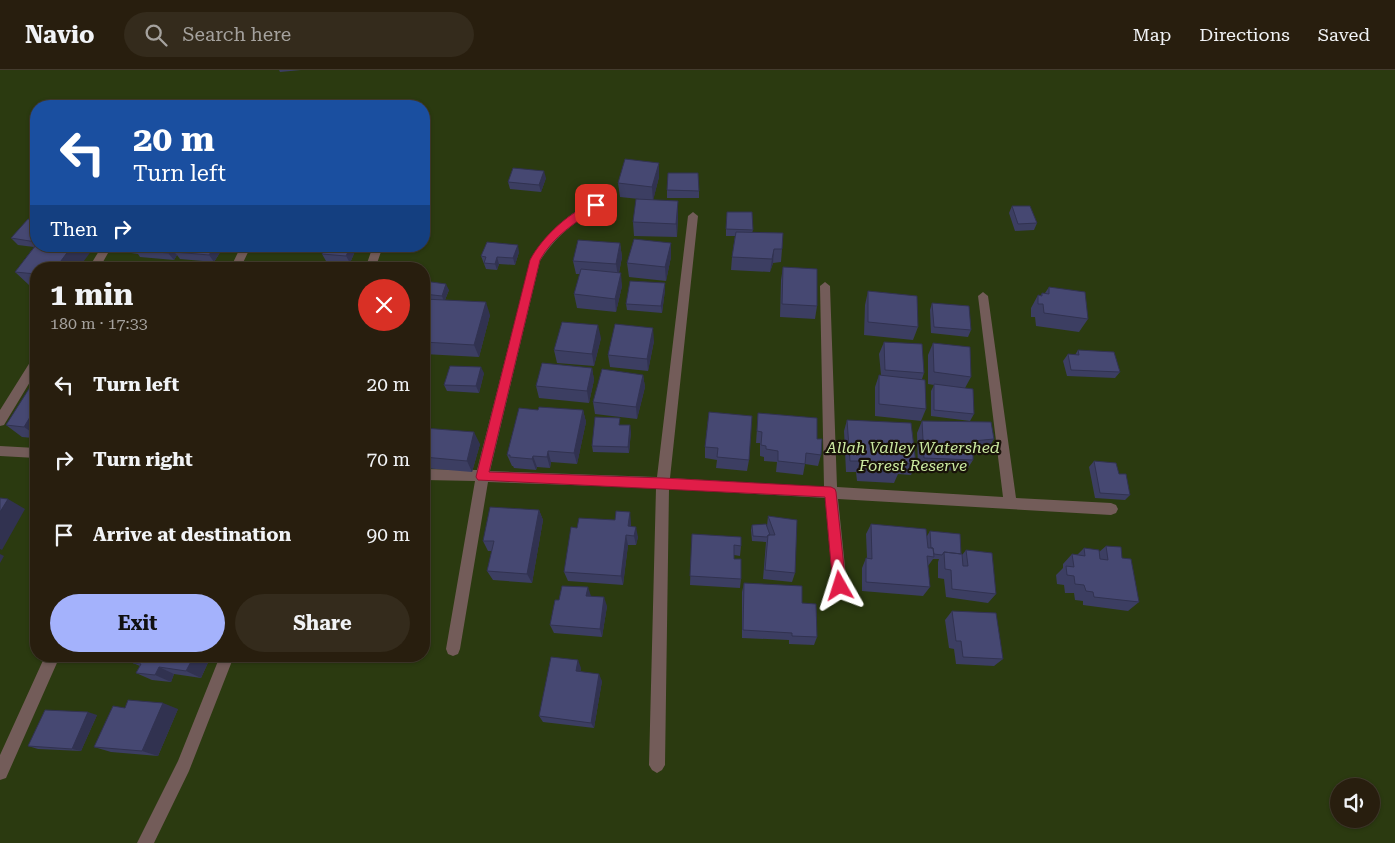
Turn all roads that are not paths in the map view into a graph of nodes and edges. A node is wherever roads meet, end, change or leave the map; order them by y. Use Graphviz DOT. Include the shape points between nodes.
graph roads {
  1 [pos="612,197"];
  2 [pos="693,216"];
  3 [pos="825,286"];
  4 [pos="983,296"];
  5 [pos="30,372"];
  6 [pos="0,421"];
  7 [pos="0,451"];
  8 [pos="30,453"];
  9 [pos="430,474"];
  10 [pos="482,477"];
  11 [pos="663,483"];
  12 [pos="831,492"];
  13 [pos="1010,502"];
  14 [pos="1111,509"];
  15 [pos="840,586"];
  16 [pos="453,648"];
  17 [pos="49,662"];
  18 [pos="225,662"];
  19 [pos="657,765"];
  20 [pos="0,772"];
  21 [pos="145,843"];
  1 -- 10 [label="street" via="567,224 542,248 535,260"];
  2 -- 11 [label="street"];
  3 -- 12 [label="street"];
  4 -- 13 [label="street"];
  5 -- 6 [label="street"];
  7 -- 8 [label="street"];
  9 -- 10 [label="street"];
  10 -- 11 [label="street"];
  10 -- 16 [label="street"];
  11 -- 12 [label="street"];
  11 -- 19 [label="street"];
  12 -- 13 [label="street"];
  12 -- 15 [label="street"];
  13 -- 14 [label="street"];
  17 -- 20 [label="street"];
  18 -- 21 [label="street" via="184,766"];
}
